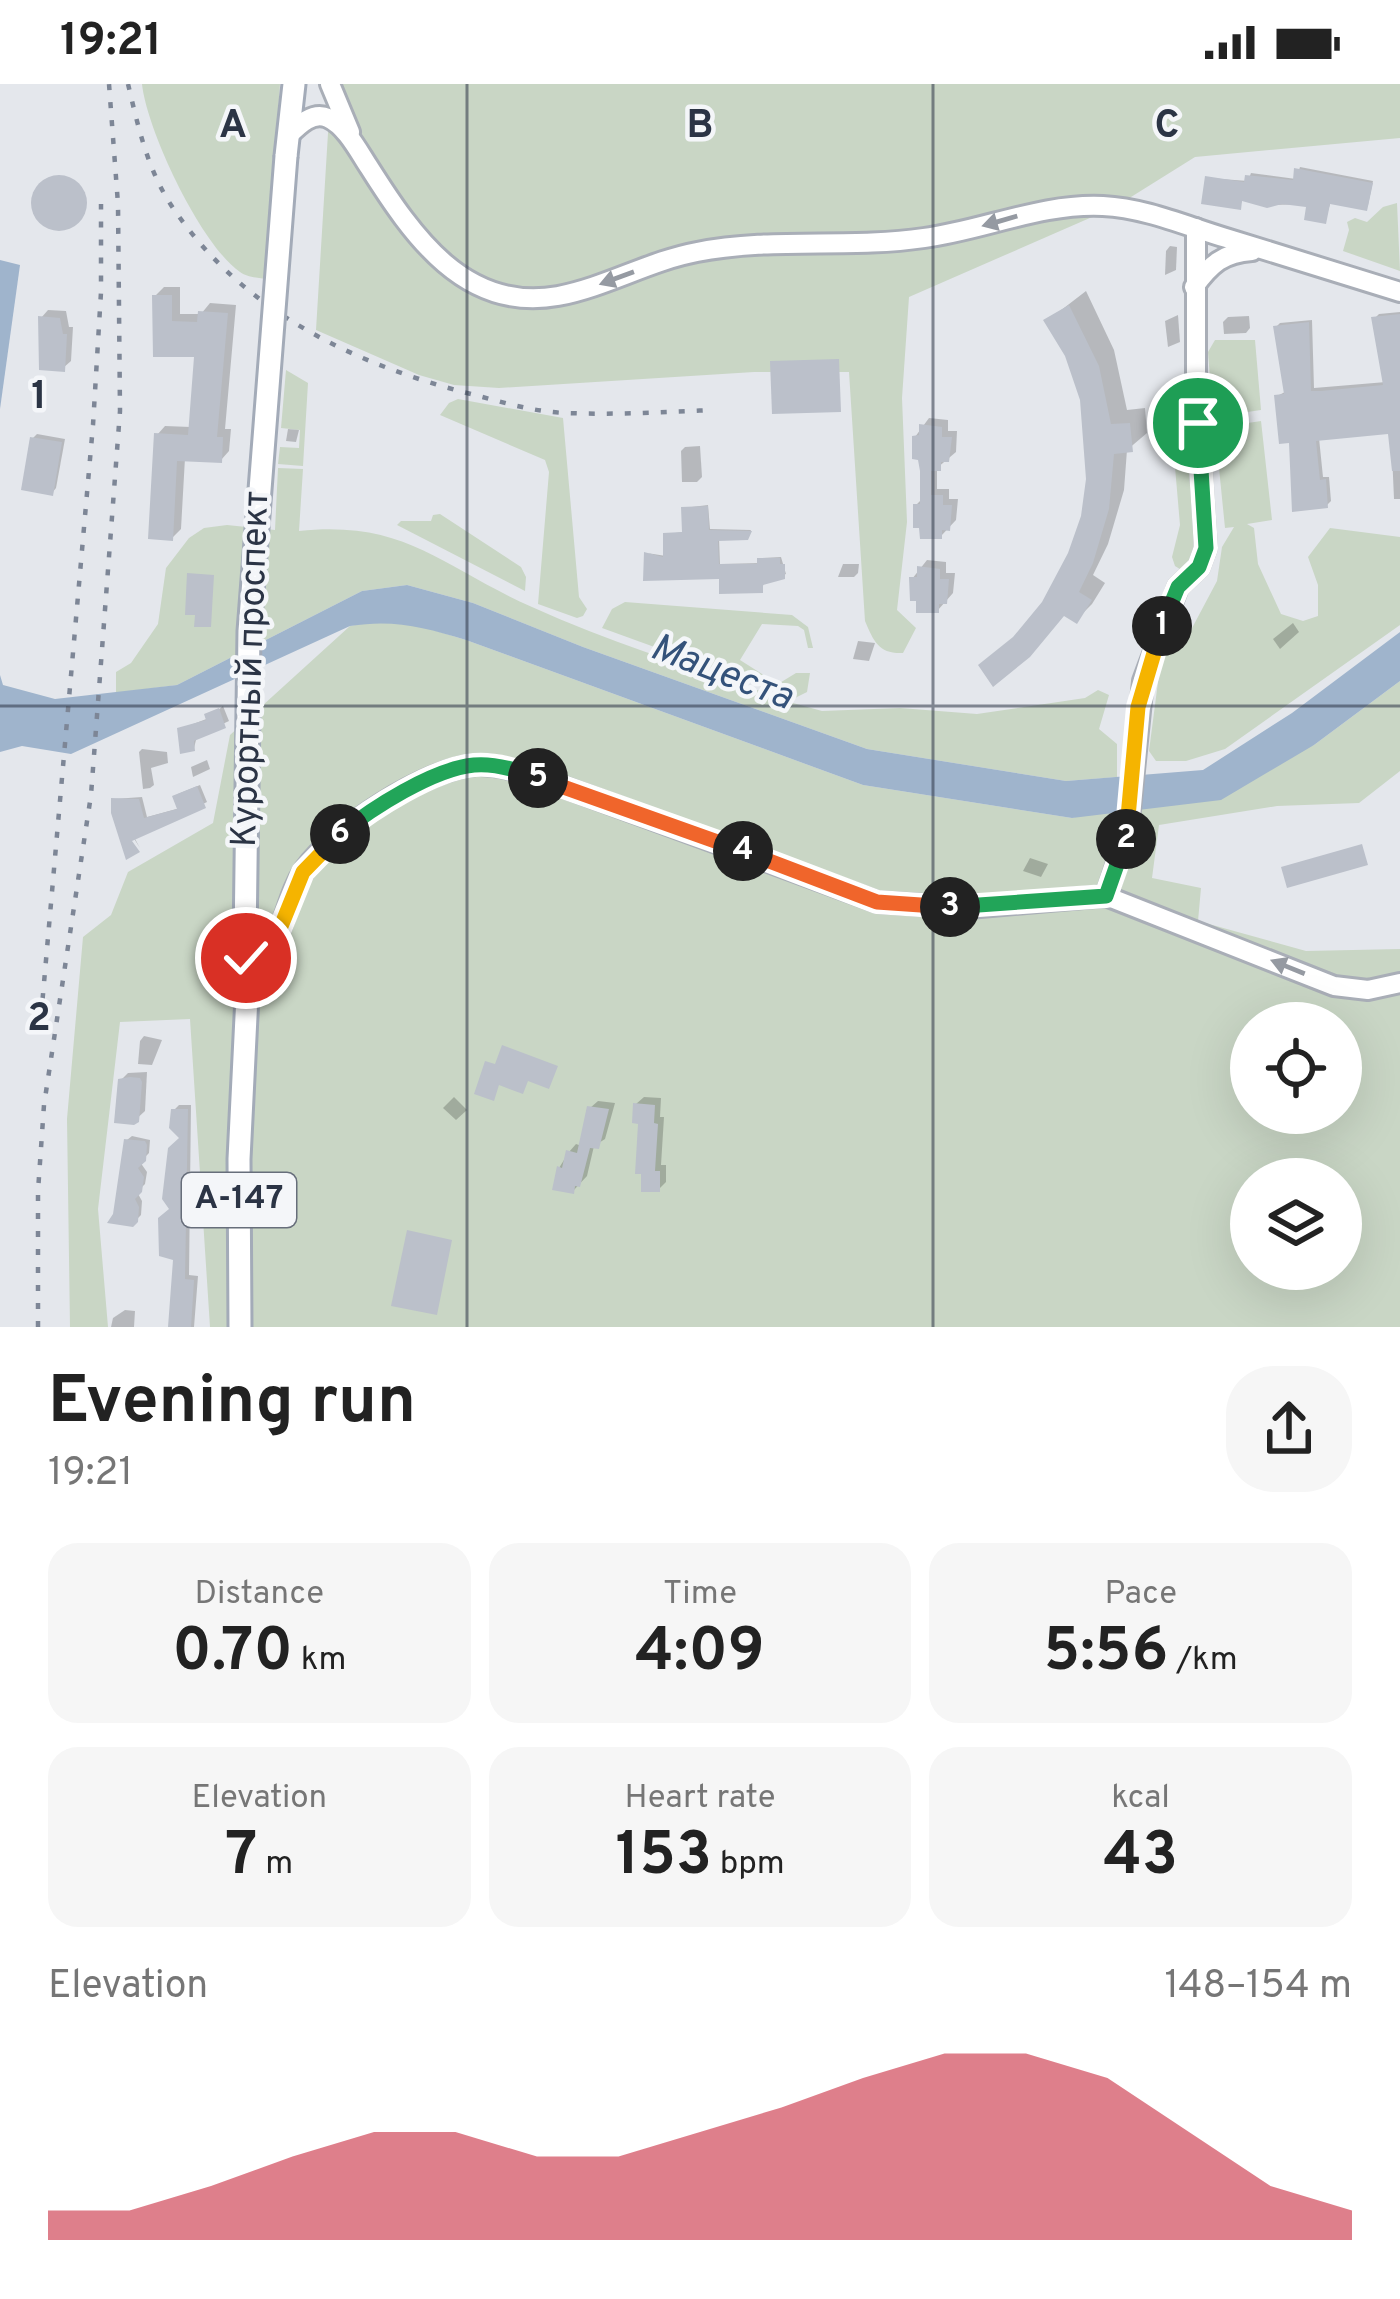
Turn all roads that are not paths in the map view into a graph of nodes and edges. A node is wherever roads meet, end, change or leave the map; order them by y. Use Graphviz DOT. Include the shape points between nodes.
graph roads {
  1 [pos="294,84"];
  2 [pos="330,84"];
  3 [pos="288,146"];
  4 [pos="362,158"];
  5 [pos="1196,228"];
  6 [pos="1263,250"];
  7 [pos="1194,287"];
  8 [pos="1400,292"];
  9 [pos="1106,896"];
  10 [pos="1400,983"];
  11 [pos="247,996"];
  12 [pos="240,1327"];
  1 -- 3 [label="main road, Курортный проспект"];
  2 -- 4 [label="street"];
  3 -- 4 [label="street" via="314,117 328,118"];
  3 -- 11 [label="main road, Курортный проспект / А-147, bridge" via="249,631"];
  5 -- 4 [label="street, one-way" via="1115,207 1062,208 927,238 697,252 557,297 526,298 468,282 440,263"];
  5 -- 6 [label="street"];
  5 -- 7 [label="street"];
  6 -- 7 [label="street" via="1223,256"];
  6 -- 8 [label="street"];
  7 -- 9 [label="street" via="1206,548 1178,587 1138,707 1129,830"];
  10 -- 9 [label="street, one-way" via="1334,986"];
  9 -- 11 [label="street" via="969,908 877,902 530,775 474,765 394,798 321,849"];
  11 -- 12 [label="main road, Курортный проспект / А-147"];
}
